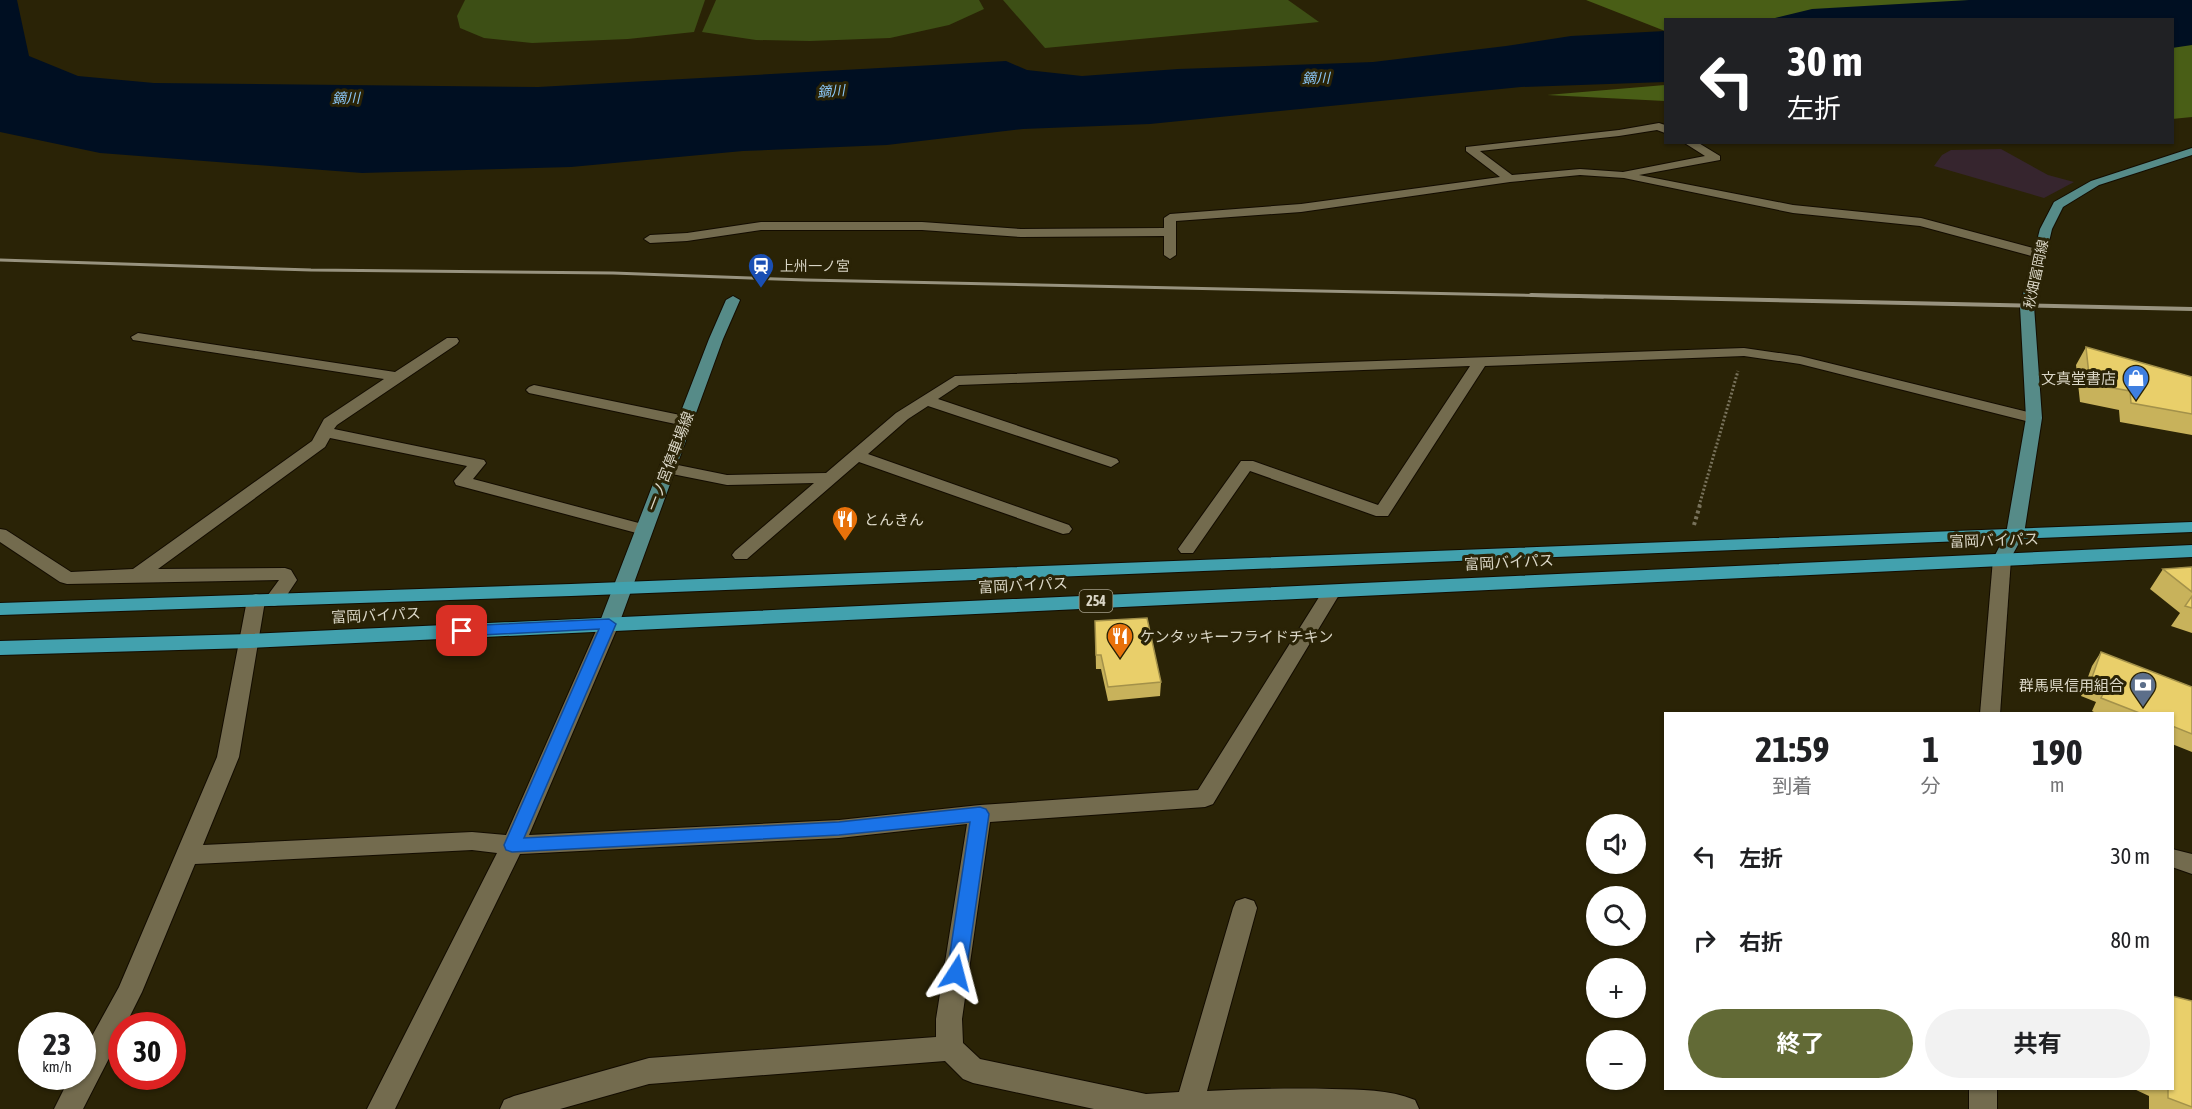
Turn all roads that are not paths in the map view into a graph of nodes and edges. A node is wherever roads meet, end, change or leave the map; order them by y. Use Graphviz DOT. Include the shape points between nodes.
graph roads {
  1 [pos="1664,129"];
  2 [pos="1692,144"];
  3 [pos="2192,151"];
  4 [pos="1624,175"];
  5 [pos="1510,178"];
  6 [pos="1170,232"];
  7 [pos="650,238"];
  8 [pos="2039,254"];
  9 [pos="1170,255"];
  10 [pos="733,300"];
  11 [pos="138,337"];
  12 [pos="452,341"];
  13 [pos="1481,361"];
  14 [pos="397,377"];
  15 [pos="534,390"];
  16 [pos="926,400"];
  17 [pos="2034,418"];
  18 [pos="686,421"];
  19 [pos="325,432"];
  20 [pos="856,455"];
  21 [pos="1111,462"];
  22 [pos="668,468"];
  23 [pos="828,478"];
  24 [pos="2192,527"];
  25 [pos="1063,529"];
  26 [pos="644,530"];
  27 [pos="0,534"];
  28 [pos="2015,534"];
  29 [pos="1187,549"];
  30 [pos="2192,552"];
  31 [pos="741,555"];
  32 [pos="2002,559"];
  33 [pos="137,575"];
  34 [pos="621,588"];
  35 [pos="1333,590"];
  36 [pos="265,600"];
  37 [pos="0,609"];
  38 [pos="609,624"];
  39 [pos="250,641"];
  40 [pos="0,648"];
  41 [pos="1990,712"];
  42 [pos="980,814"];
  43 [pos="512,845"];
  44 [pos="187,855"];
  45 [pos="2174,859"];
  46 [pos="2192,864"];
  47 [pos="1245,908"];
  48 [pos="950,1048"];
  49 [pos="1983,1090"];
  50 [pos="1189,1105"];
  51 [pos="69,1109"];
  52 [pos="381,1109"];
  53 [pos="514,1109"];
  54 [pos="1405,1109"];
  55 [pos="1983,1109"];
  1 -- 5 [label="street" via="1659,126 1470,149"];
  2 -- 4 [label="street" via="1716,158"];
  3 -- 8 [label="main road, 秋畑富岡線" via="2095,183 2058,205"];
  4 -- 5 [label="street" via="1580,172"];
  4 -- 8 [label="street" via="1793,209 1921,222"];
  5 -- 6 [label="street" via="1301,208 1170,218"];
  6 -- 7 [label="street" via="1022,233 922,226 761,226"];
  6 -- 9 [label="street"];
  8 -- 17 [label="main road, 秋畑富岡線" via="2027,306"];
  10 -- 18 [label="main road, 一ノ宮停車場線"];
  11 -- 14 [label="street"];
  12 -- 14 [label="street"];
  13 -- 16 [label="street" via="955,381"];
  13 -- 17 [label="street" via="1744,352 1800,360"];
  13 -- 29 [label="street" via="1382,512 1247,464"];
  14 -- 19 [label="street" via="330,422"];
  15 -- 18 [label="street"];
  16 -- 20 [label="street"];
  16 -- 21 [label="street"];
  17 -- 28 [label="main road, 秋畑富岡線"];
  18 -- 22 [label="main road, 一ノ宮停車場線"];
  19 -- 26 [label="street" via="478,463 462,481"];
  19 -- 33 [label="street" via="319,444"];
  20 -- 23 [label="street"];
  20 -- 25 [label="street"];
  22 -- 23 [label="street" via="727,480"];
  22 -- 26 [label="main road, 一ノ宮停車場線"];
  23 -- 31 [label="street"];
  24 -- 28 [label="highway, 富岡バイパス / 254"];
  26 -- 34 [label="main road, 一ノ宮停車場線"];
  27 -- 33 [label="street" via="68,578"];
  28 -- 32 [label="main road, 秋畑富岡線"];
  28 -- 34 [label="highway, 富岡バイパス / 254"];
  30 -- 32 [label="highway, 富岡バイパス / 254"];
  32 -- 35 [label="highway, 富岡バイパス / 254"];
  32 -- 41 [label="street"];
  33 -- 36 [label="street" via="285,574 288,580"];
  34 -- 36 [label="highway, 富岡バイパス / 254"];
  34 -- 38 [label="main road, 一ノ宮停車場線"];
  35 -- 38 [label="highway, 富岡バイパス / 254"];
  35 -- 42 [label="street" via="1205,798"];
  36 -- 37 [label="highway, 富岡バイパス / 254"];
  36 -- 39 [label="street"];
  38 -- 39 [label="highway, 富岡バイパス / 254"];
  38 -- 43 [label="street"];
  39 -- 40 [label="highway, 富岡バイパス / 254"];
  39 -- 44 [label="street" via="228,757"];
  42 -- 43 [label="street" via="839,829"];
  42 -- 48 [label="street" via="949,1019"];
  43 -- 44 [label="street" via="472,840"];
  43 -- 52 [label="street"];
  44 -- 51 [label="street" via="129,992"];
  45 -- 46 [label="street"];
  47 -- 50 [label="street"];
  48 -- 50 [label="street" via="973,1070 1146,1107"];
  48 -- 53 [label="street" via="650,1071"];
  49 -- 55 [label="street"];
  50 -- 54 [label="street" via="1370,1102"];
}
